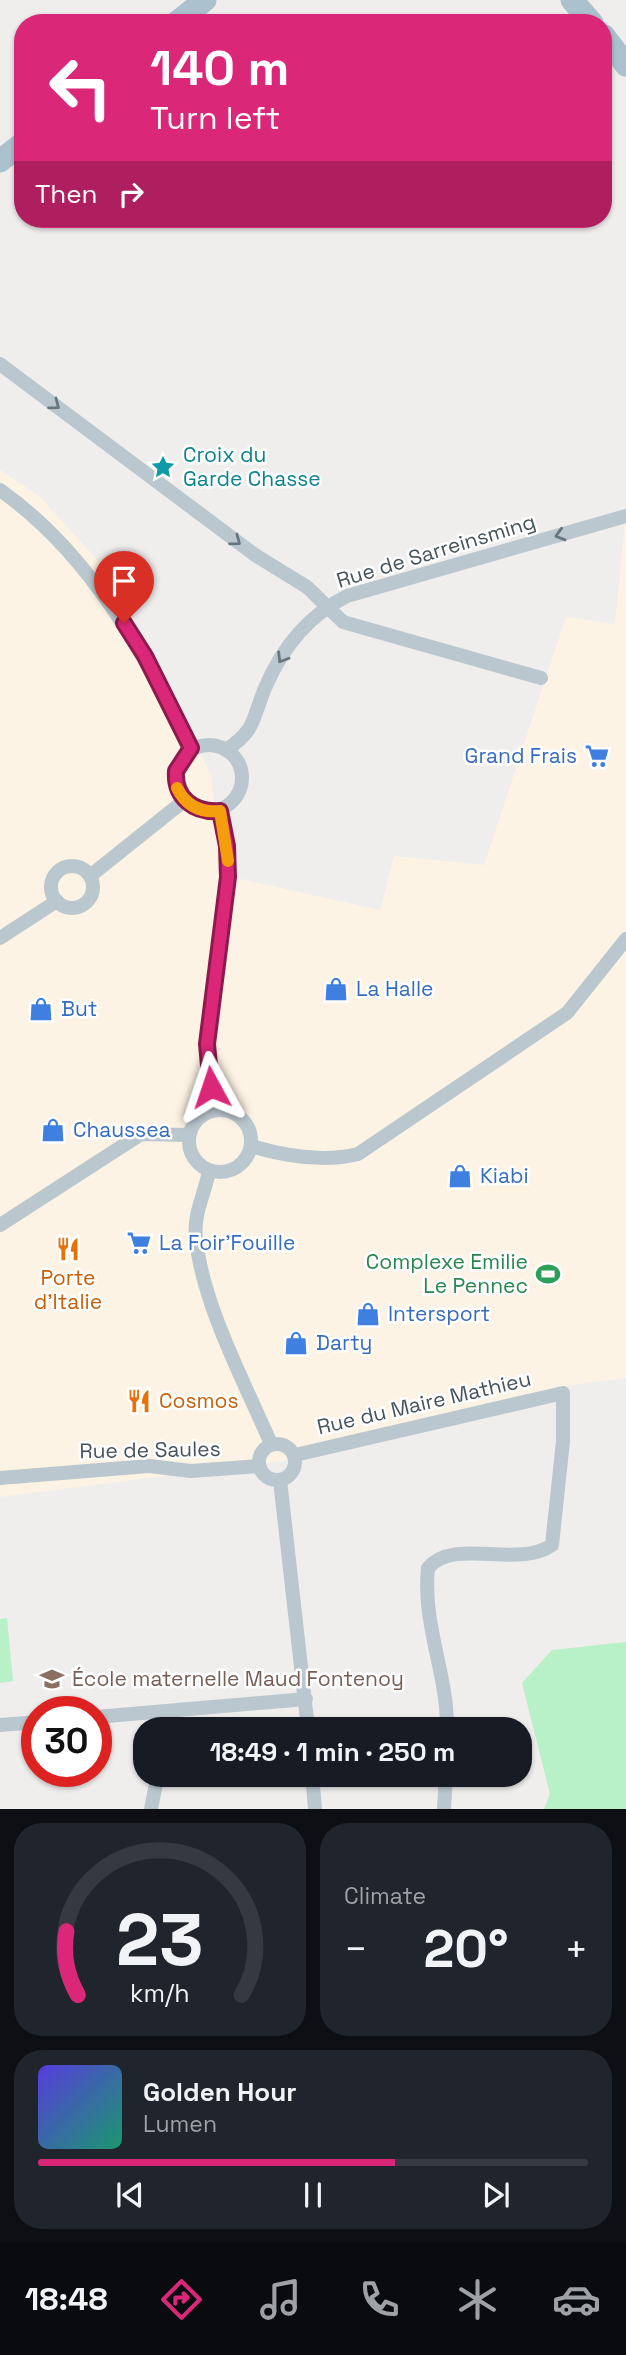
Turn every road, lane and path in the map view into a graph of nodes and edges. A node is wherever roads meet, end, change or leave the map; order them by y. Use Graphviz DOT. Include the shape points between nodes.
graph roads {
  1 [pos="205,0"];
  2 [pos="187,14"];
  3 [pos="612,47"];
  4 [pos="626,65"];
  5 [pos="14,150"];
  6 [pos="0,161"];
  7 [pos="0,364"];
  8 [pos="0,490"];
  9 [pos="626,516"];
  10 [pos="326,607"];
  11 [pos="541,678"];
  12 [pos="191,748"];
  13 [pos="226,750"];
  14 [pos="185,800"];
  15 [pos="220,811"];
  16 [pos="90,876"];
  17 [pos="57,901"];
  18 [pos="0,938"];
  19 [pos="626,939"];
  20 [pos="214,1110"];
  21 [pos="189,1135"];
  22 [pos="251,1146"];
  23 [pos="209,1171"];
  24 [pos="0,1225"];
  25 [pos="271,1444"];
  26 [pos="295,1455"];
  27 [pos="259,1466"];
  28 [pos="0,1478"];
  29 [pos="280,1480"];
  30 [pos="306,1699"];
  31 [pos="169,1712"];
  32 [pos="112,1716"];
  33 [pos="168,1717"];
  34 [pos="307,1717"];
  35 [pos="447,1717"];
  36 [pos="21,1723"];
  37 [pos="0,1724"];
  38 [pos="155,1787"];
  39 [pos="313,1787"];
  40 [pos="445,1787"];
  41 [pos="151,1809"];
  42 [pos="315,1809"];
  43 [pos="444,1809"];
  1 -- 2 [label="main road"];
  3 -- 4 [label="main road"];
  5 -- 6 [label="main road"];
  7 -- 10 [label="street, Rue de Sarreinsming, one-way" via="254,555 307,587"];
  8 -- 12 [label="street" via="76,560 114,606"];
  9 -- 10 [label="street, Rue de Sarreinsming, one-way" via="347,596"];
  10 -- 11 [label="street" via="343,622"];
  10 -- 13 [label="street, one-way" via="294,639 276,667 254,725"];
  12 -- 13 [label="street" via="206,744"];
  12 -- 14 [label="street" via="176,771 175,782"];
  13 -- 15 [label="street" via="239,765 242,787"];
  14 -- 15 [label="street" via="198,809"];
  14 -- 16 [label="street"];
  15 -- 20 [label="street" via="228,877 207,1044"];
  16 -- 17 [label="street" via="92,894 85,904 73,908"];
  16 -- 17 [label="street" via="80,867 61,869 51,884"];
  17 -- 18 [label="street"];
  19 -- 22 [label="street" via="567,1013 358,1154 325,1158"];
  20 -- 21 [label="street" via="195,1121"];
  20 -- 22 [label="street" via="234,1113 243,1120"];
  21 -- 23 [label="street" via="191,1155"];
  21 -- 24 [label="street" via="141,1134"];
  22 -- 23 [label="street" via="236,1168"];
  23 -- 25 [label="street" via="195,1238 212,1307"];
  25 -- 26 [label="street" via="280,1443"];
  25 -- 27 [label="street" via="262,1451"];
  26 -- 29 [label="street" via="290,1475"];
  26 -- 35 [label="street, Rue du Maire Mathieu" via="563,1393 564,1432 552,1545 535,1555 444,1555 428,1568 428,1614"];
  27 -- 28 [label="street, Rue de Saules" via="191,1471 149,1466"];
  27 -- 29 [label="street" via="271,1479"];
  29 -- 30 [label="street"];
  30 -- 31 [label="street"];
  30 -- 34 [label="street"];
  31 -- 32 [label="street"];
  31 -- 33 [label="street"];
  36 -- 37 [label="street"];
  38 -- 41 [label="street"];
  39 -- 42 [label="street"];
  40 -- 43 [label="street"];
}
